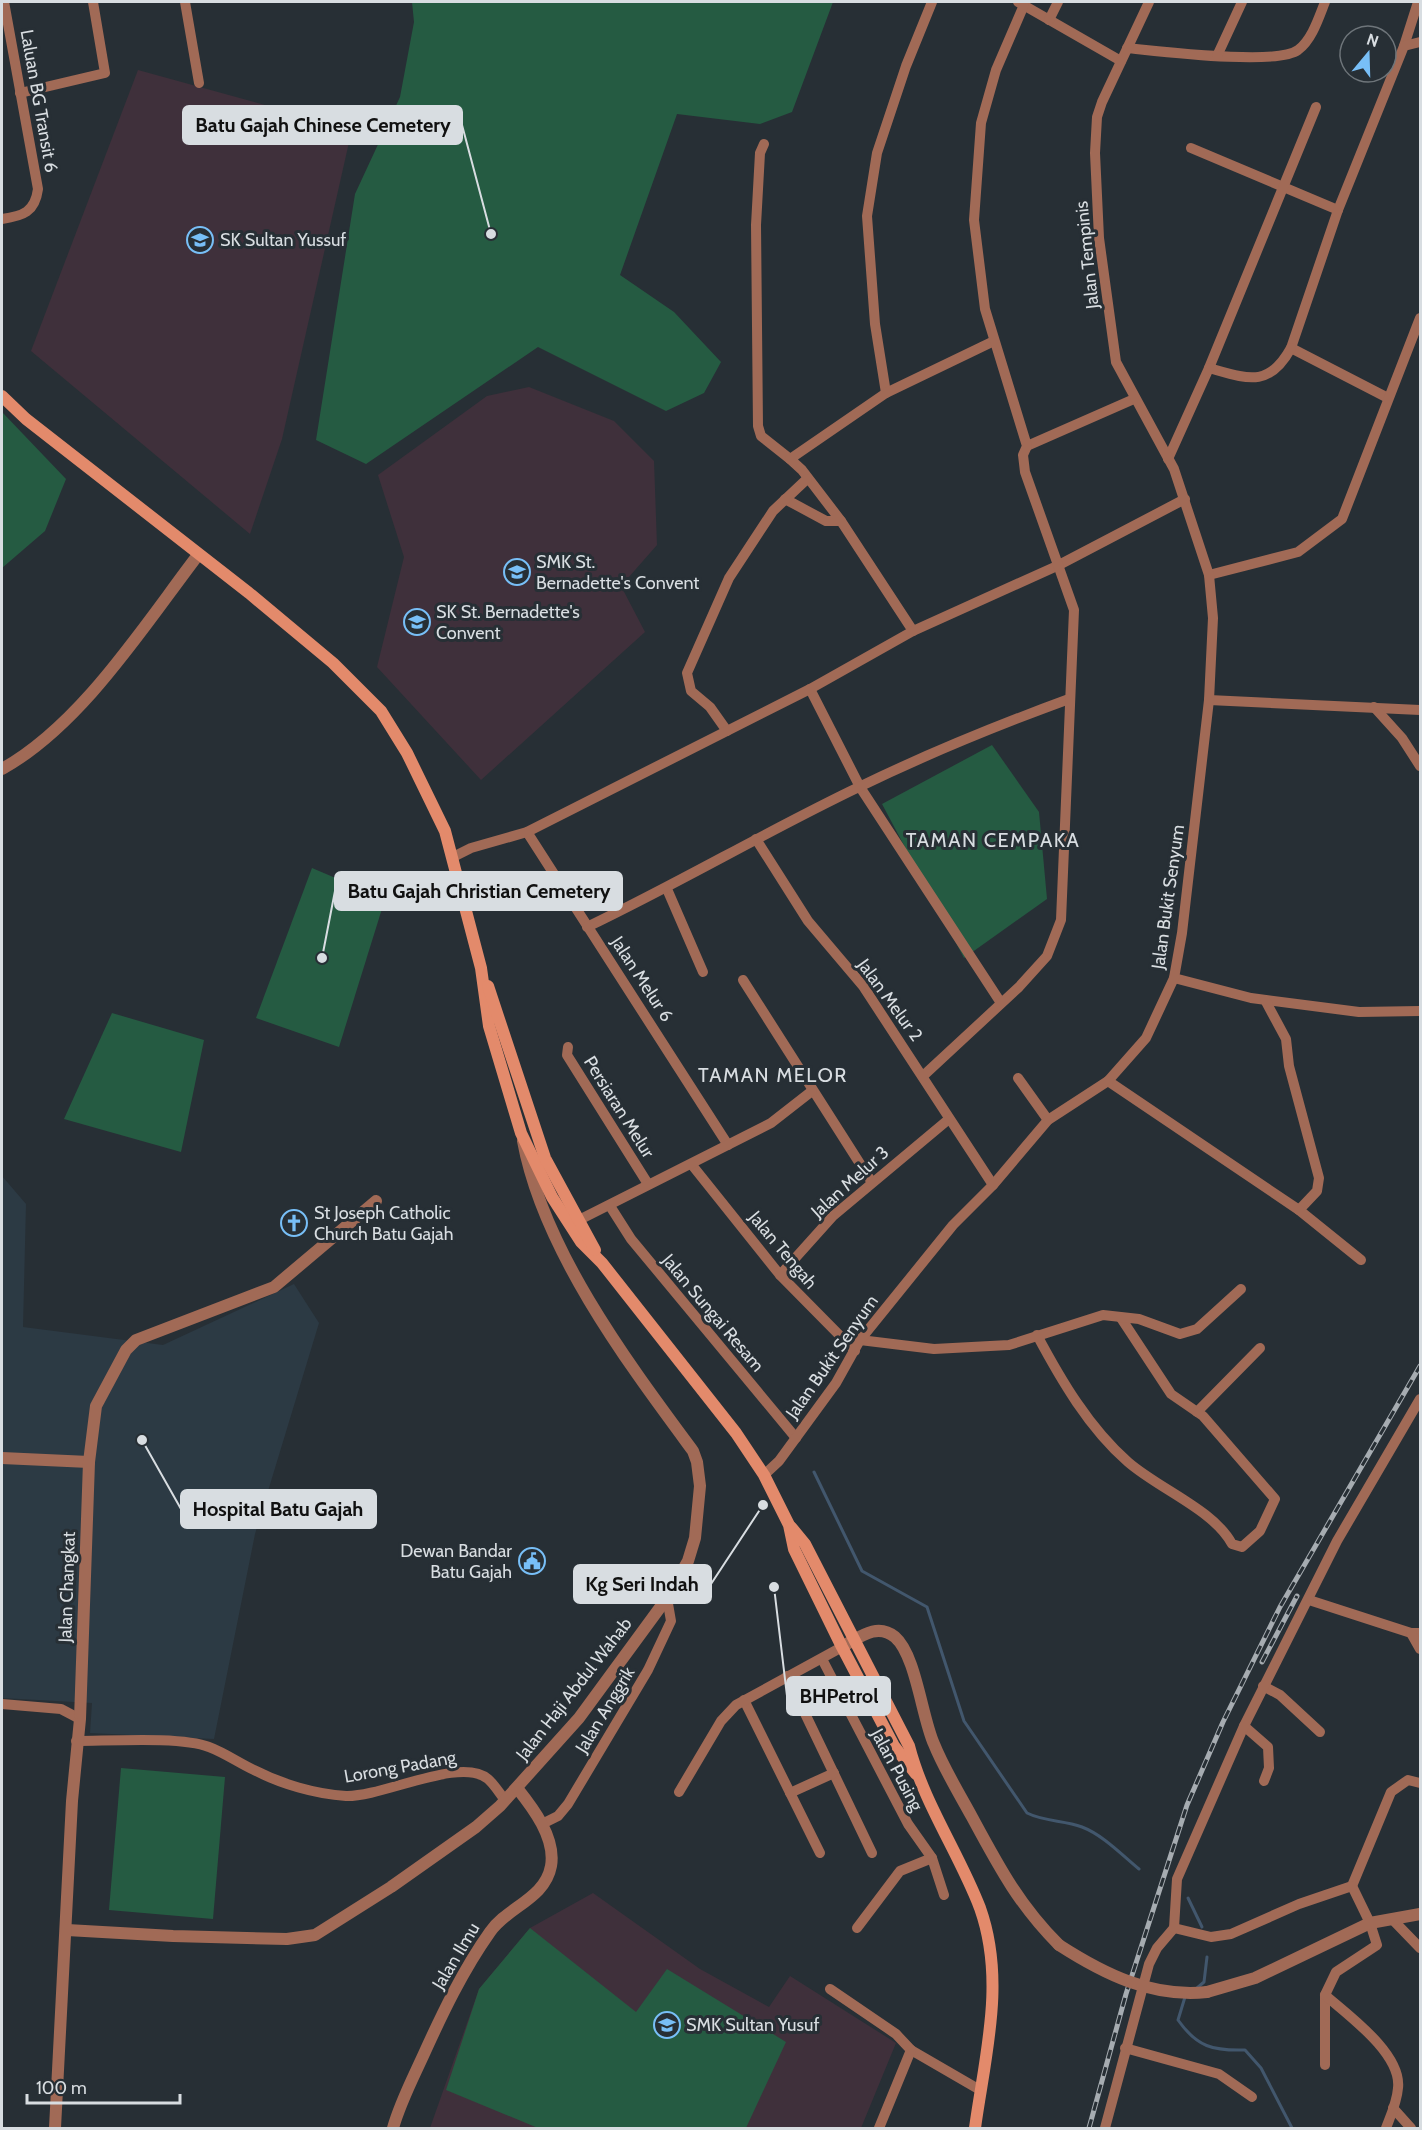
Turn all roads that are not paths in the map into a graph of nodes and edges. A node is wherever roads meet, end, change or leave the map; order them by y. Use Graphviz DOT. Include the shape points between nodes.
graph roads {
  1 [pos="4,2"];
  2 [pos="93,2"];
  3 [pos="185,2"];
  4 [pos="932,2"];
  5 [pos="1058,2"];
  6 [pos="1149,2"];
  7 [pos="1242,2"];
  8 [pos="1325,2"];
  9 [pos="1418,2"];
  10 [pos="1021,3"];
  11 [pos="1049,20"];
  12 [pos="1420,42"];
  13 [pos="1404,46"];
  14 [pos="1127,48"];
  15 [pos="1217,56"];
  16 [pos="1121,61"];
  17 [pos="199,83"];
  18 [pos="20,93"];
  19 [pos="1316,107"];
  20 [pos="764,144"];
  21 [pos="1191,148"];
  22 [pos="1282,186"];
  23 [pos="1338,210"];
  24 [pos="2,219"];
  25 [pos="1420,318"];
  26 [pos="994,341"];
  27 [pos="1291,348"];
  28 [pos="1209,368"];
  29 [pos="886,393"];
  30 [pos="2,396"];
  31 [pos="1388,398"];
  32 [pos="1134,399"];
  33 [pos="1027,446"];
  34 [pos="790,459"];
  35 [pos="1168,459"];
  36 [pos="807,479"];
  37 [pos="784,499"];
  38 [pos="1185,499"];
  39 [pos="841,521"];
  40 [pos="198,555"];
  41 [pos="1057,566"];
  42 [pos="1209,575"];
  43 [pos="913,631"];
  44 [pos="810,689"];
  45 [pos="1069,699"];
  46 [pos="1209,700"];
  47 [pos="1374,707"];
  48 [pos="1397,708"];
  49 [pos="1420,710"];
  50 [pos="1392,725"];
  51 [pos="727,731"];
  52 [pos="1420,766"];
  53 [pos="2,769"];
  54 [pos="860,786"];
  55 [pos="522,833"];
  56 [pos="756,839"];
  57 [pos="453,857"];
  58 [pos="667,889"];
  59 [pos="587,927"];
  60 [pos="481,968"];
  61 [pos="703,972"];
  62 [pos="1174,978"];
  63 [pos="743,980"];
  64 [pos="1265,1000"];
  65 [pos="1001,1004"];
  66 [pos="1420,1011"];
  67 [pos="568,1047"];
  68 [pos="923,1076"];
  69 [pos="1018,1077"];
  70 [pos="1108,1081"];
  71 [pos="812,1092"];
  72 [pos="949,1119"];
  73 [pos="1048,1120"];
  74 [pos="521,1133"];
  75 [pos="728,1145"];
  76 [pos="544,1158"];
  77 [pos="692,1165"];
  78 [pos="539,1175"];
  79 [pos="871,1181"];
  80 [pos="648,1184"];
  81 [pos="993,1185"];
  82 [pos="538,1200"];
  83 [pos="376,1201"];
  84 [pos="610,1206"];
  85 [pos="1299,1210"];
  86 [pos="579,1220"];
  87 [pos="1361,1260"];
  88 [pos="602,1263"];
  89 [pos="780,1275"];
  90 [pos="1241,1289"];
  91 [pos="1121,1318"];
  92 [pos="1037,1335"];
  93 [pos="860,1340"];
  94 [pos="1260,1348"];
  95 [pos="855,1351"];
  96 [pos="1420,1399"];
  97 [pos="1197,1412"];
  98 [pos="796,1438"];
  99 [pos="2,1458"];
  100 [pos="89,1462"];
  101 [pos="764,1475"];
  102 [pos="789,1525"];
  103 [pos="668,1599"];
  104 [pos="1309,1600"];
  105 [pos="1416,1633"];
  106 [pos="855,1639"];
  107 [pos="842,1647"];
  108 [pos="1420,1649"];
  109 [pos="822,1659"];
  110 [pos="787,1676"];
  111 [pos="1263,1686"];
  112 [pos="744,1700"];
  113 [pos="2,1704"];
  114 [pos="80,1719"];
  115 [pos="1244,1726"];
  116 [pos="1320,1732"];
  117 [pos="76,1741"];
  118 [pos="834,1773"];
  119 [pos="916,1774"];
  120 [pos="1264,1781"];
  121 [pos="1420,1783"];
  122 [pos="517,1788"];
  123 [pos="679,1792"];
  124 [pos="790,1793"];
  125 [pos="505,1800"];
  126 [pos="542,1824"];
  127 [pos="872,1852"];
  128 [pos="820,1853"];
  129 [pos="932,1858"];
  130 [pos="1352,1886"];
  131 [pos="944,1895"];
  132 [pos="1420,1914"];
  133 [pos="1392,1919"];
  134 [pos="1370,1923"];
  135 [pos="857,1928"];
  136 [pos="1173,1928"];
  137 [pos="67,1930"];
  138 [pos="1420,1948"];
  139 [pos="830,1989"];
  140 [pos="1324,1995"];
  141 [pos="1125,2048"];
  142 [pos="911,2050"];
  143 [pos="1325,2065"];
  144 [pos="980,2090"];
  145 [pos="1252,2097"];
  146 [pos="1393,2108"];
  147 [pos="56,2128"];
  148 [pos="393,2128"];
  149 [pos="879,2128"];
  150 [pos="975,2128"];
  151 [pos="1105,2128"];
  152 [pos="1386,2128"];
  153 [pos="1411,2128"];
  1 -- 18 [label="street, Laluan BG Transit 6"];
  2 -- 18 [label="street" via="105,73"];
  3 -- 17 [label="street"];
  4 -- 29 [label="street" via="878,153 867,216 875,324"];
  5 -- 11 [label="street"];
  6 -- 14 [label="street, Jalan Tempinis"];
  7 -- 15 [label="street"];
  8 -- 15 [label="street" via="1300,49 1289,56"];
  9 -- 13 [label="street"];
  10 -- 11 [label="street"];
  10 -- 26 [label="street" via="996,70 980,134 974,220 985,309"];
  11 -- 16 [label="street"];
  12 -- 13 [label="street"];
  13 -- 23 [label="street"];
  14 -- 15 [label="street"];
  14 -- 16 [label="street, Jalan Tempinis"];
  16 -- 32 [label="street, Jalan Tempinis" via="1096,117 1096,174 1099,238 1116,362"];
  18 -- 24 [label="street, Laluan BG Transit 6" via="37,197 23,216"];
  19 -- 22 [label="street"];
  20 -- 34 [label="street" via="760,153 756,225 758,426 761,436"];
  21 -- 22 [label="street"];
  22 -- 23 [label="street"];
  22 -- 28 [label="street"];
  23 -- 27 [label="street"];
  25 -- 31 [label="street"];
  26 -- 29 [label="street"];
  26 -- 33 [label="street"];
  27 -- 28 [label="street" via="1281,366 1271,374 1233,375"];
  27 -- 31 [label="street"];
  28 -- 35 [label="street"];
  29 -- 34 [label="street"];
  30 -- 40 [label="main road"];
  31 -- 42 [label="street" via="1342,519 1298,552"];
  32 -- 33 [label="street"];
  32 -- 35 [label="street, Jalan Tempinis"];
  33 -- 41 [label="street" via="1023,455 1025,472"];
  34 -- 36 [label="street"];
  35 -- 38 [label="street, Jalan Tempinis"];
  36 -- 37 [label="street"];
  36 -- 39 [label="street"];
  37 -- 39 [label="street" via="826,521"];
  37 -- 51 [label="street" via="729,578 687,674 691,691 710,707"];
  38 -- 41 [label="street"];
  38 -- 42 [label="street, Jalan Bukit Senyum"];
  39 -- 43 [label="street"];
  40 -- 53 [label="street" via="65,722"];
  40 -- 57 [label="main road" via="333,663 381,711 412,763 445,831"];
  41 -- 43 [label="street"];
  41 -- 45 [label="street" via="1074,610"];
  42 -- 46 [label="street, Jalan Bukit Senyum" via="1213,618"];
  43 -- 44 [label="street"];
  44 -- 51 [label="street"];
  44 -- 54 [label="street"];
  45 -- 54 [label="street" via="1004,722"];
  45 -- 65 [label="street" via="1061,920 1047,956"];
  46 -- 47 [label="street"];
  46 -- 62 [label="street, Jalan Bukit Senyum"];
  47 -- 48 [label="street"];
  47 -- 50 [label="street"];
  48 -- 49 [label="street"];
  48 -- 50 [label="street"];
  50 -- 52 [label="street"];
  51 -- 55 [label="street"];
  54 -- 56 [label="street"];
  54 -- 65 [label="street"];
  55 -- 57 [label="street"];
  55 -- 59 [label="street, Jalan Melur 6"];
  56 -- 58 [label="street"];
  56 -- 68 [label="street, Jalan Melur 2" via="808,921 863,986"];
  57 -- 60 [label="main road"];
  58 -- 59 [label="street"];
  58 -- 61 [label="street"];
  59 -- 75 [label="street, Jalan Melur 6"];
  60 -- 74 [label="main road" via="489,1026"];
  60 -- 76 [label="main road"];
  62 -- 64 [label="street"];
  62 -- 70 [label="street, Jalan Bukit Senyum" via="1146,1038"];
  63 -- 71 [label="street"];
  64 -- 66 [label="street" via="1359,1012"];
  64 -- 85 [label="street" via="1286,1039 1289,1066 1320,1178 1317,1191"];
  65 -- 68 [label="street"];
  67 -- 80 [label="street, Persiaran Melur" via="567,1056"];
  68 -- 72 [label="street, Jalan Melur 2"];
  69 -- 73 [label="street"];
  70 -- 73 [label="street, Jalan Bukit Senyum"];
  70 -- 85 [label="street"];
  71 -- 75 [label="street" via="771,1123"];
  71 -- 79 [label="street"];
  72 -- 79 [label="street, Jalan Melur 3"];
  72 -- 81 [label="street, Jalan Melur 2"];
  73 -- 81 [label="street, Jalan Bukit Senyum"];
  74 -- 78 [label="main road"];
  74 -- 82 [label="street, Jalan Haji Abdul Wahab"];
  75 -- 77 [label="street"];
  76 -- 78 [label="main road"];
  76 -- 86 [label="main road"];
  77 -- 80 [label="street"];
  77 -- 89 [label="street, Jalan Tengah"];
  78 -- 82 [label="street"];
  78 -- 88 [label="main road" via="581,1242"];
  79 -- 89 [label="street, Jalan Melur 3" via="833,1215"];
  80 -- 84 [label="street"];
  81 -- 93 [label="street, Jalan Bukit Senyum" via="953,1225"];
  82 -- 103 [label="street, Jalan Haji Abdul Wahab" via="563,1253 628,1364 698,1462 695,1538"];
  83 -- 100 [label="street, Jalan Changkat" via="274,1287 136,1340 126,1350 96,1406"];
  84 -- 86 [label="street"];
  84 -- 98 [label="street, Jalan Sungai Resam" via="631,1239"];
  85 -- 87 [label="street"];
  86 -- 88 [label="main road"];
  88 -- 101 [label="main road" via="736,1433"];
  89 -- 95 [label="street, Jalan Tengah"];
  90 -- 91 [label="street" via="1197,1329 1180,1334 1139,1319"];
  91 -- 92 [label="street" via="1102,1315"];
  91 -- 97 [label="street" via="1171,1395"];
  92 -- 93 [label="street" via="1009,1345 934,1349"];
  92 -- 97 [label="street" via="1058,1373 1110,1443 1138,1469 1212,1519 1225,1530 1232,1544 1242,1547 1260,1531 1275,1499"];
  93 -- 95 [label="street, Jalan Bukit Senyum"];
  94 -- 97 [label="street"];
  95 -- 98 [label="street, Jalan Bukit Senyum"];
  96 -- 104 [label="street" via="1336,1541"];
  98 -- 101 [label="street, Jalan Bukit Senyum"];
  99 -- 100 [label="street"];
  100 -- 114 [label="street, Jalan Changkat"];
  101 -- 102 [label="main road"];
  102 -- 106 [label="main road" via="806,1544"];
  102 -- 107 [label="main road" via="794,1549"];
  103 -- 122 [label="street, Jalan Haji Abdul Wahab" via="579,1718"];
  103 -- 126 [label="street, Jalan Anggrik" via="671,1621 648,1670 568,1804 558,1816"];
  104 -- 105 [label="street"];
  104 -- 111 [label="street"];
  105 -- 108 [label="street"];
  106 -- 107 [label="street"];
  106 -- 119 [label="main road" via="909,1746"];
  106 -- 134 [label="street, bridge" via="867,1632 881,1631 894,1637 904,1650 933,1743 1002,1873 1025,1908 1059,1946 1097,1969 1166,1991 1208,1992 1255,1978"];
  107 -- 109 [label="street"];
  107 -- 119 [label="main road" via="894,1746"];
  109 -- 110 [label="street"];
  109 -- 129 [label="street, Jalan Pusing" via="908,1824"];
  110 -- 112 [label="street"];
  110 -- 118 [label="street"];
  111 -- 115 [label="street"];
  111 -- 116 [label="street" via="1280,1695"];
  112 -- 123 [label="street" via="721,1721"];
  112 -- 124 [label="street"];
  113 -- 114 [label="street" via="61,1709"];
  114 -- 117 [label="street, Jalan Changkat"];
  115 -- 120 [label="street" via="1268,1747 1269,1768"];
  115 -- 136 [label="street" via="1177,1879"];
  117 -- 125 [label="street, Lorong Padang" via="185,1742 208,1746 265,1775 313,1792 348,1796 408,1785 451,1771 472,1771 487,1778"];
  117 -- 137 [label="street, Jalan Changkat"];
  118 -- 124 [label="street"];
  118 -- 127 [label="street"];
  119 -- 144 [label="main road" via="980,1910 993,1966 992,2018"];
  121 -- 130 [label="street" via="1408,1780 1391,1792"];
  122 -- 125 [label="street, Jalan Haji Abdul Wahab"];
  122 -- 126 [label="street, Jalan Ilmu"];
  124 -- 128 [label="street"];
  125 -- 137 [label="street, Jalan Haji Abdul Wahab" via="476,1827 400,1881 315,1935 287,1939"];
  126 -- 148 [label="street, Jalan Ilmu" via="552,1863 549,1873 536,1893 491,1929 473,1958 403,2098"];
  129 -- 131 [label="street, Jalan Pusing"];
  129 -- 135 [label="street" via="900,1871"];
  130 -- 134 [label="street"];
  130 -- 136 [label="street" via="1231,1934 1211,1936"];
  132 -- 133 [label="street"];
  133 -- 134 [label="street"];
  133 -- 138 [label="street"];
  134 -- 140 [label="street" via="1377,1945 1336,1972"];
  136 -- 141 [label="street" via="1149,1964"];
  137 -- 147 [label="street, Jalan Changkat"];
  139 -- 142 [label="street" via="896,2034"];
  140 -- 143 [label="street"];
  140 -- 146 [label="street" via="1393,2062 1398,2087"];
  141 -- 145 [label="street" via="1219,2074"];
  141 -- 151 [label="street"];
  142 -- 144 [label="street"];
  142 -- 149 [label="street"];
  144 -- 150 [label="main road"];
  146 -- 152 [label="street"];
  146 -- 153 [label="street"];
}
